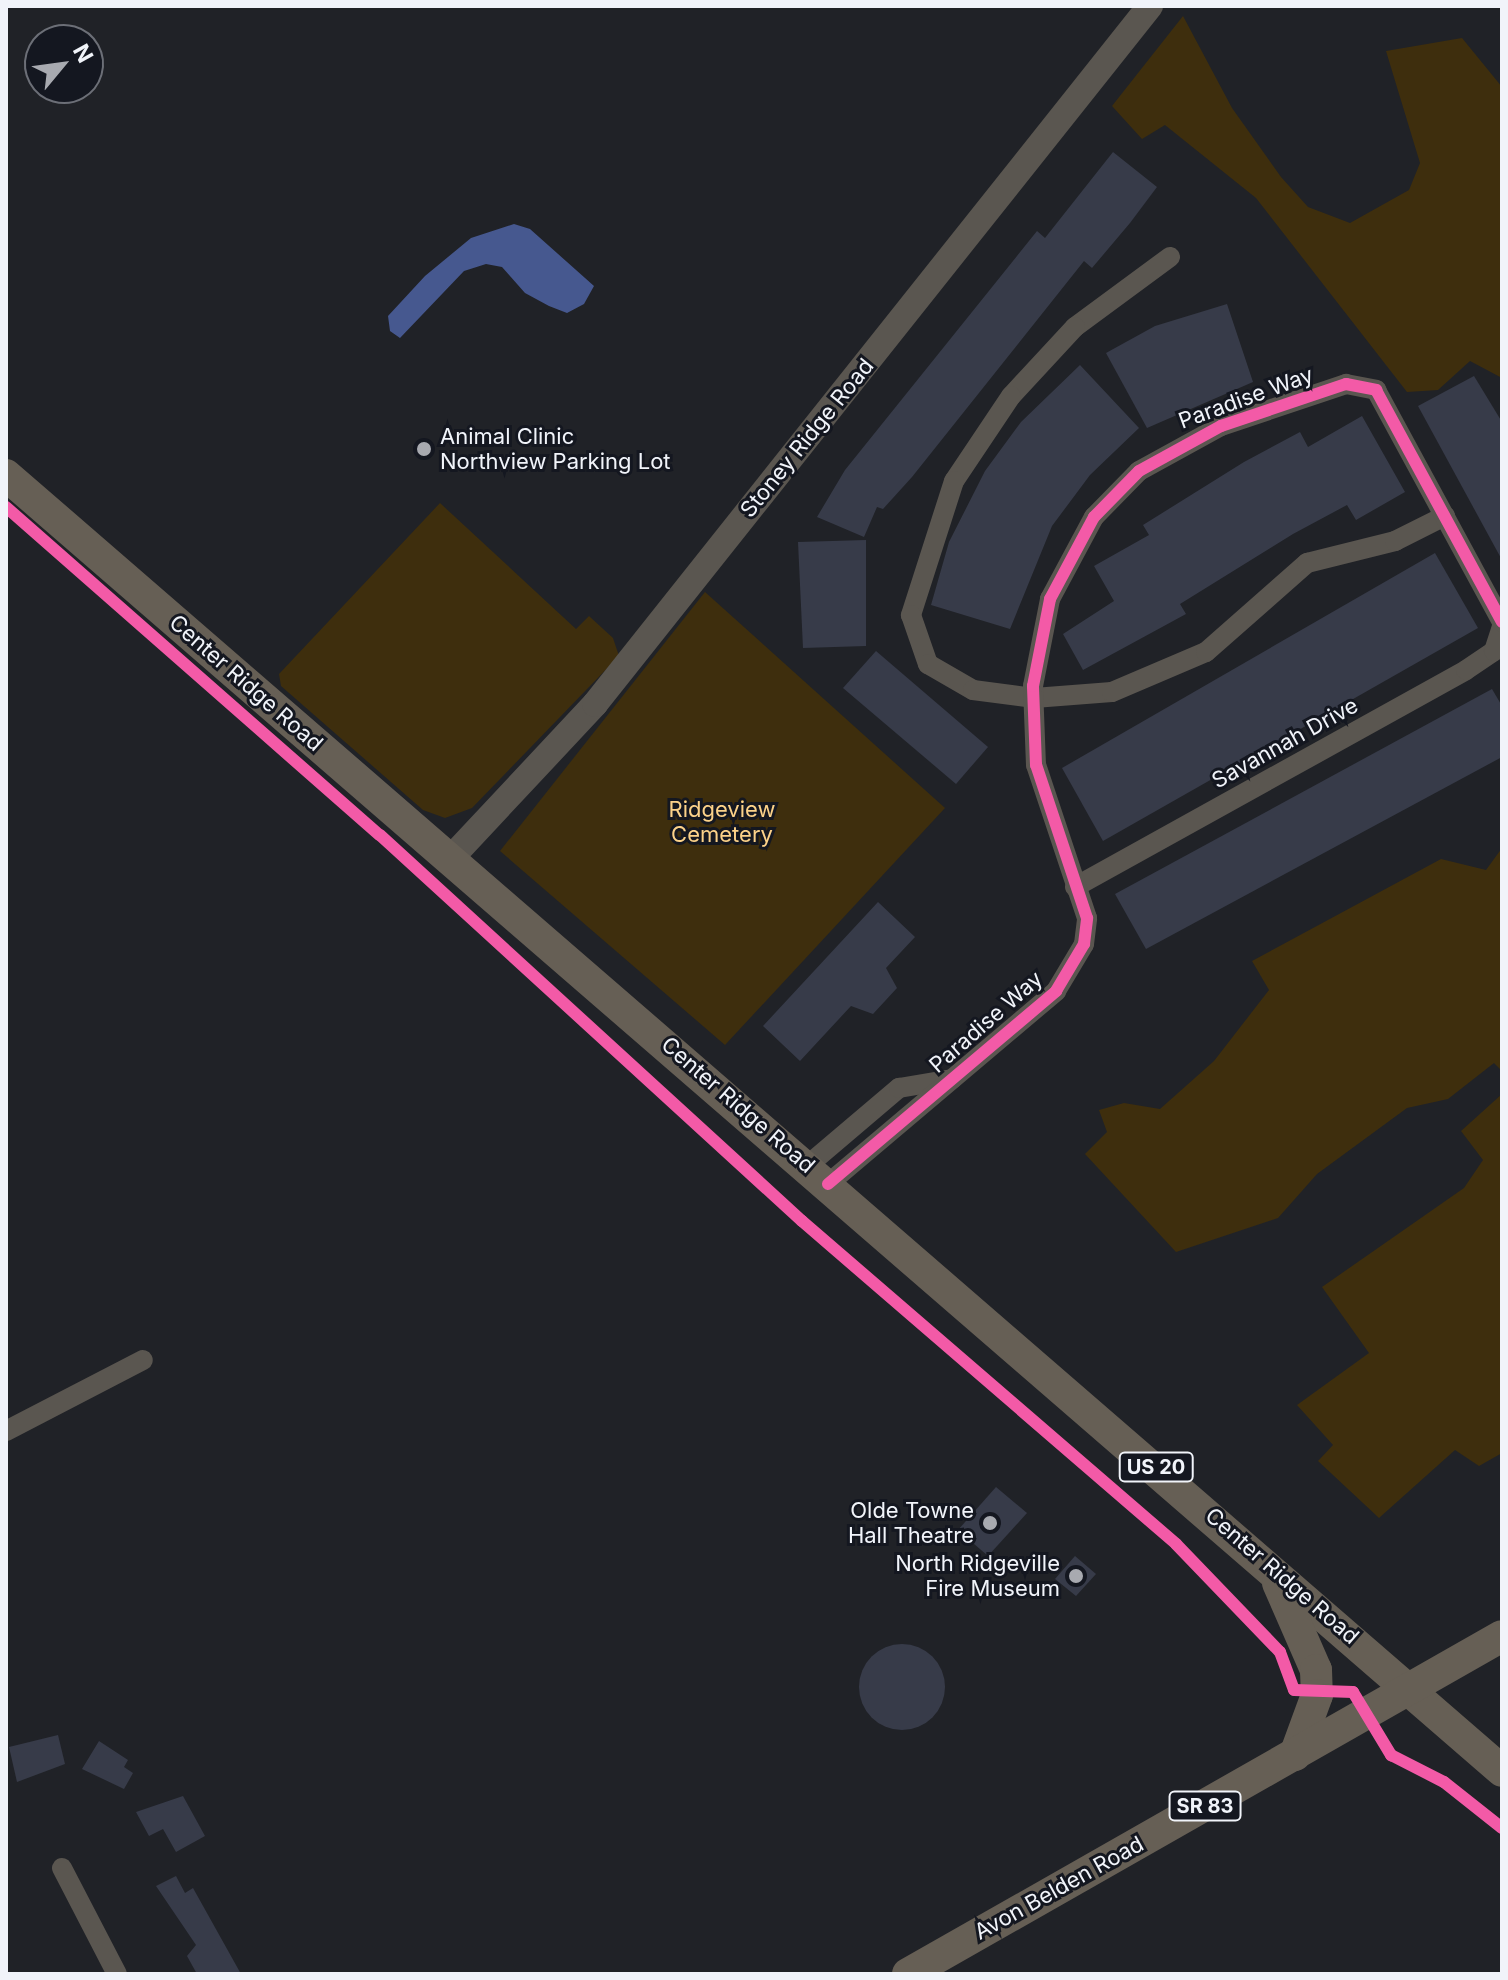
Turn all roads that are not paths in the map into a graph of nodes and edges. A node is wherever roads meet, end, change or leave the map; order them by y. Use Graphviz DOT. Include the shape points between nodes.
graph roads {
  1 [pos="1150,6"];
  2 [pos="1170,257"];
  3 [pos="6,475"];
  4 [pos="1445,516"];
  5 [pos="1502,624"];
  6 [pos="1498,658"];
  7 [pos="1034,698"];
  8 [pos="451,858"];
  9 [pos="1075,887"];
  10 [pos="818,1175"];
  11 [pos="143,1360"];
  12 [pos="6,1431"];
  13 [pos="1267,1563"];
  14 [pos="1502,1636"];
  15 [pos="1412,1689"];
  16 [pos="1295,1755"];
  17 [pos="1502,1771"];
  18 [pos="62,1868"];
  19 [pos="117,1974"];
  20 [pos="908,1974"];
  1 -- 8 [label="street, Stoney Ridge Road" via="595,704"];
  2 -- 7 [label="street" via="1075,327 1011,396 954,481 917,581 912,633 928,664 973,690"];
  3 -- 8 [label="main road, Center Ridge Road / US 20"];
  4 -- 5 [label="street, Savannah Drive"];
  4 -- 7 [label="street" via="1395,541 1298,567 1222,640 1179,667 1112,692"];
  4 -- 7 [label="street, Paradise Way" via="1376,390 1346,384 1168,449 1094,517 1050,599"];
  5 -- 6 [label="street, Savannah Drive"];
  6 -- 9 [label="street, Savannah Drive"];
  7 -- 9 [label="street, Paradise Way" via="1036,765"];
  8 -- 10 [label="main road, Center Ridge Road / US 20"];
  9 -- 10 [label="street, Paradise Way" via="1087,918 1084,944 1069,973 952,1079"];
  10 -- 13 [label="main road, Center Ridge Road / US 20"];
  11 -- 12 [label="street"];
  13 -- 15 [label="main road, Center Ridge Road / US 20"];
  13 -- 16 [label="main road" via="1316,1670 1317,1695"];
  14 -- 15 [label="main road, Avon Belden Road / SR 83"];
  15 -- 16 [label="main road, Avon Belden Road / SR 83"];
  15 -- 17 [label="main road, Center Ridge Road / US 20"];
  16 -- 20 [label="main road, Avon Belden Road / SR 83"];
  18 -- 19 [label="street"];
}
